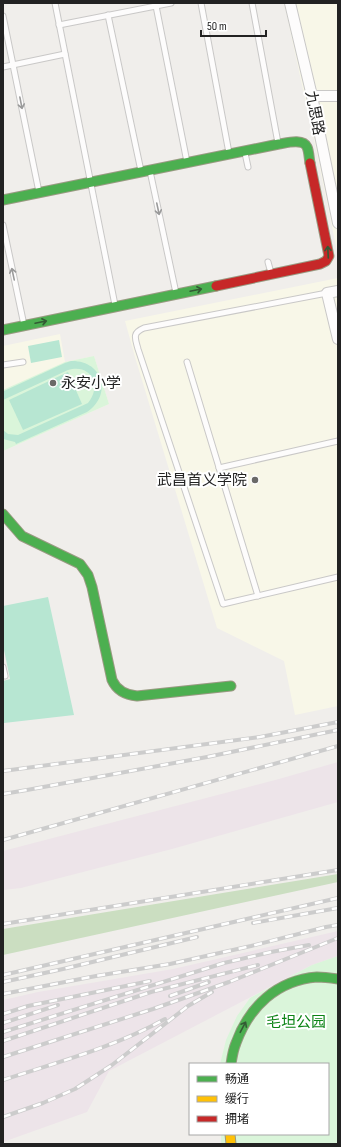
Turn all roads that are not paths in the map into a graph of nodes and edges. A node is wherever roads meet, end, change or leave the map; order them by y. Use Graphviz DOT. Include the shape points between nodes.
graph roads {
  1 [pos="55,3"];
  2 [pos="171,3"];
  3 [pos="201,3"];
  4 [pos="252,3"];
  5 [pos="290,3"];
  6 [pos="156,6"];
  7 [pos="108,15"];
  8 [pos="3,16"];
  9 [pos="59,25"];
  10 [pos="65,54"];
  11 [pos="13,65"];
  12 [pos="3,67"];
  13 [pos="312,96"];
  14 [pos="338,96"];
  15 [pos="279,144"];
  16 [pos="244,151"];
  17 [pos="229,154"];
  18 [pos="187,163"];
  19 [pos="248,167"];
  20 [pos="145,172"];
  21 [pos="91,183"];
  22 [pos="39,193"];
  23 [pos="3,200"];
  24 [pos="338,223"];
  25 [pos="3,225"];
  26 [pos="268,262"];
  27 [pos="271,274"];
  28 [pos="338,290"];
  29 [pos="327,293"];
  30 [pos="176,294"];
  31 [pos="115,306"];
  32 [pos="24,326"];
  33 [pos="3,330"];
  34 [pos="338,339"];
  35 [pos="24,362"];
  36 [pos="187,362"];
  37 [pos="3,365"];
  38 [pos="338,441"];
  39 [pos="219,468"];
  40 [pos="3,514"];
  41 [pos="338,577"];
  42 [pos="258,596"];
  43 [pos="3,666"];
  44 [pos="5,676"];
  45 [pos="230,686"];
  46 [pos="338,979"];
  47 [pos="231,1063"];
  1 -- 9 [label="lane"];
  2 -- 6 [label="lane"];
  3 -- 17 [label="lane"];
  4 -- 15 [label="lane"];
  5 -- 13 [label="street, 九思路"];
  6 -- 7 [label="lane"];
  6 -- 18 [label="lane"];
  7 -- 9 [label="lane"];
  7 -- 20 [label="lane"];
  8 -- 11 [label="lane"];
  9 -- 10 [label="lane"];
  10 -- 11 [label="lane"];
  10 -- 21 [label="lane"];
  11 -- 12 [label="lane"];
  11 -- 22 [label="lane, one-way"];
  13 -- 14 [label="street"];
  13 -- 24 [label="street, 九思路"];
  15 -- 16 [label="main road"];
  27 -- 15 [label="main road, one-way" via="320,264 329,256 306,144"];
  16 -- 17 [label="main road"];
  16 -- 19 [label="lane"];
  17 -- 18 [label="main road"];
  18 -- 20 [label="main road"];
  20 -- 21 [label="main road"];
  20 -- 30 [label="lane, one-way"];
  21 -- 22 [label="main road"];
  21 -- 31 [label="lane"];
  22 -- 23 [label="main road"];
  32 -- 25 [label="lane, one-way"];
  26 -- 27 [label="lane"];
  30 -- 27 [label="main road, one-way"];
  28 -- 29 [label="street"];
  29 -- 34 [label="street"];
  29 -- 42 [label="lane" via="144,328 135,336 223,604"];
  30 -- 31 [label="main road"];
  32 -- 31 [label="main road, one-way"];
  32 -- 33 [label="main road"];
  35 -- 37 [label="lane"];
  36 -- 39 [label="lane"];
  38 -- 39 [label="lane"];
  39 -- 42 [label="lane"];
  40 -- 45 [label="main road" via="22,536 75,561 84,568 92,587 112,680 120,691 137,696"];
  41 -- 42 [label="lane"];
  43 -- 44 [label="lane"];
  47 -- 46 [label="main road, one-way" via="243,1025 264,998 280,987 294,982 310,978"];
}
